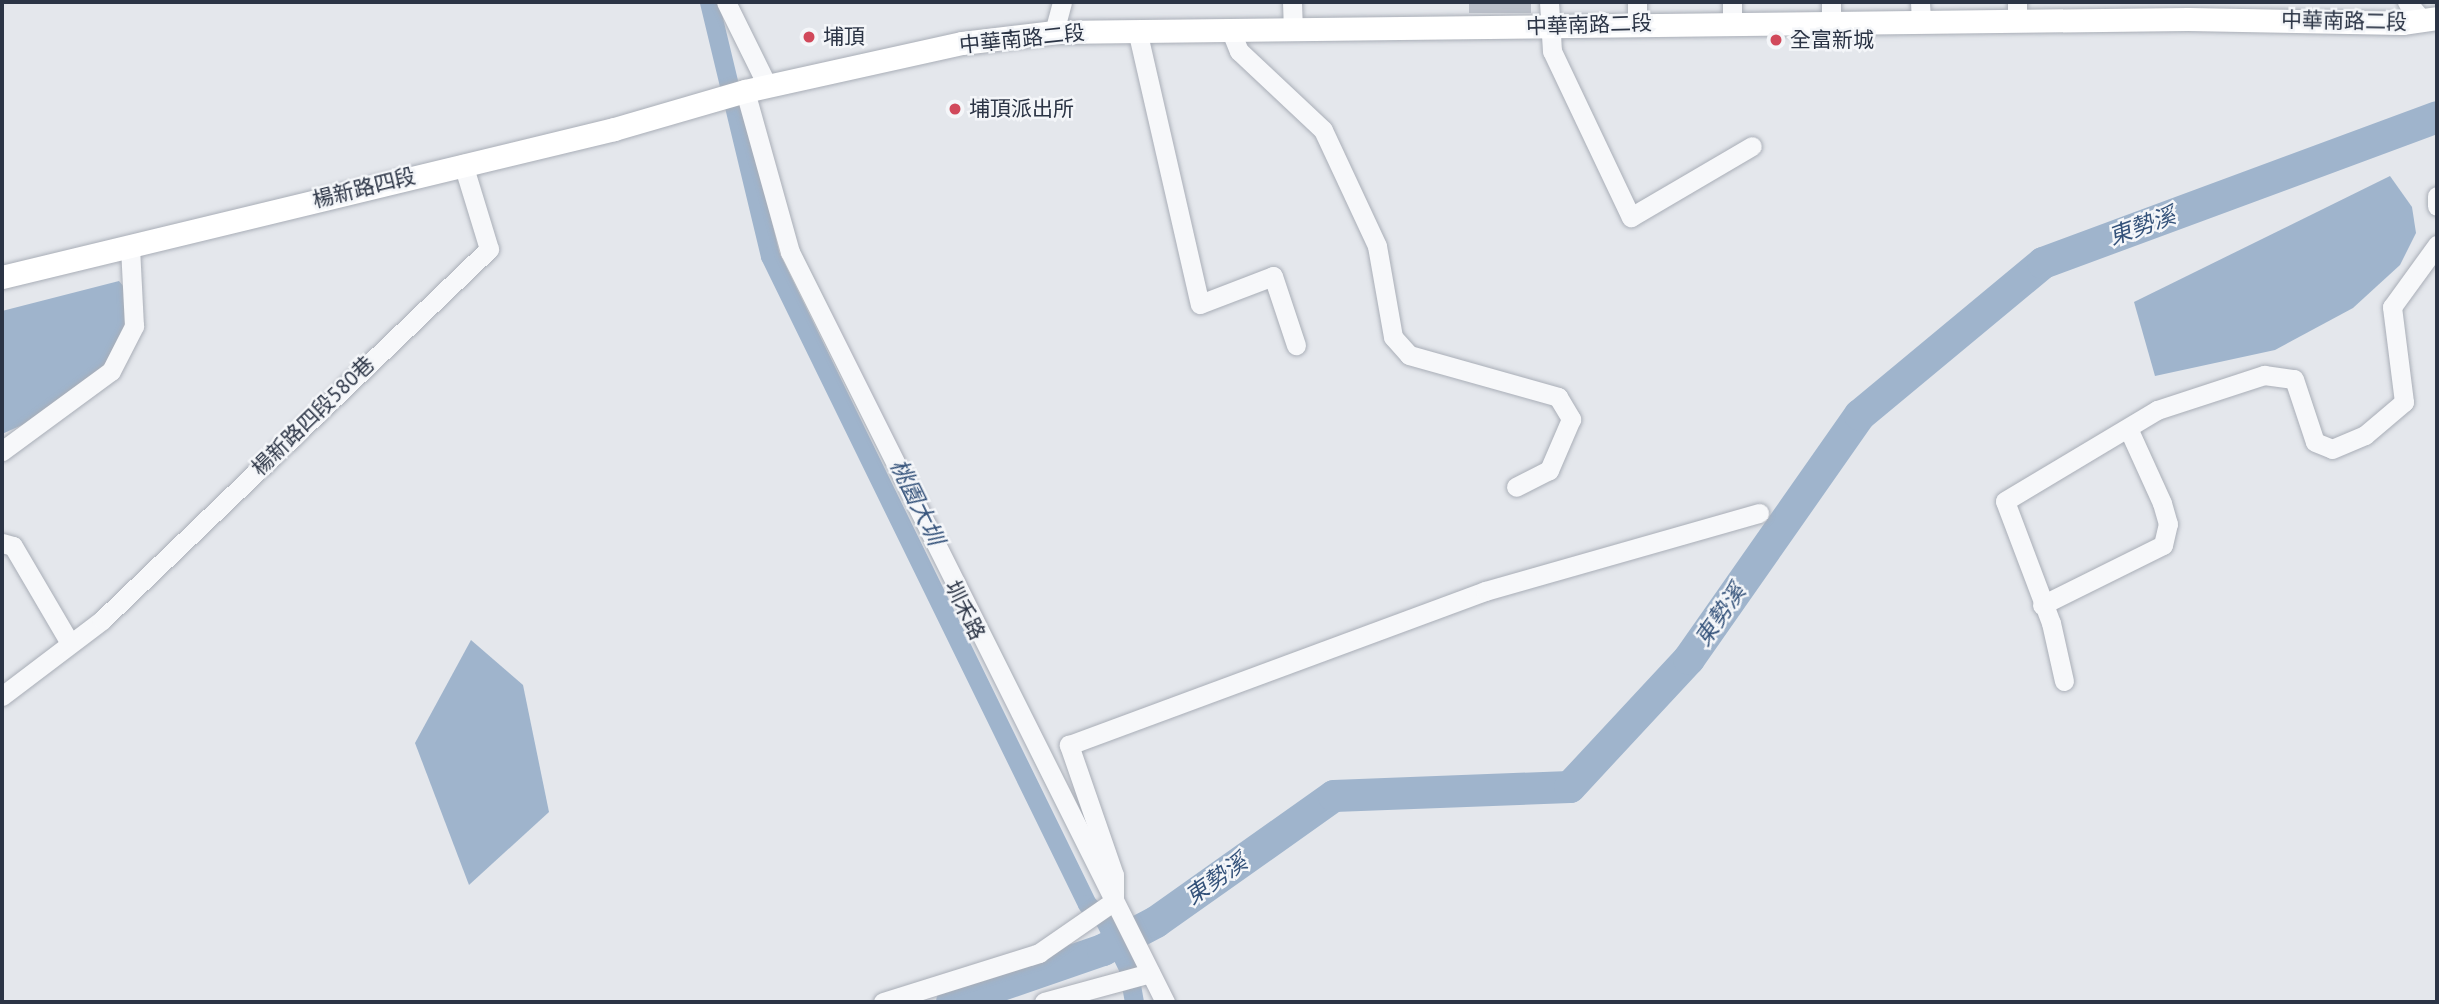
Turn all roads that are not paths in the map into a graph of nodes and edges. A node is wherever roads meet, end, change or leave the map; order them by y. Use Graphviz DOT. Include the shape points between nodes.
graph roads {
  1 [pos="726,2"];
  2 [pos="1062,2"];
  3 [pos="1292,2"];
  4 [pos="1549,2"];
  5 [pos="2407,2"];
  6 [pos="2101,11"];
  7 [pos="1637,12"];
  8 [pos="1921,12"];
  9 [pos="2017,12"];
  10 [pos="1732,13"];
  11 [pos="1831,13"];
  12 [pos="2430,20"];
  13 [pos="1549,28"];
  14 [pos="1230,29"];
  15 [pos="1293,29"];
  16 [pos="1137,30"];
  17 [pos="1054,32"];
  18 [pos="746,91"];
  19 [pos="1752,146"];
  20 [pos="463,164"];
  21 [pos="2437,196"];
  22 [pos="2437,206"];
  23 [pos="2437,245"];
  24 [pos="130,246"];
  25 [pos="2,277"];
  26 [pos="1296,345"];
  27 [pos="2128,428"];
  28 [pos="2,451"];
  29 [pos="1516,487"];
  30 [pos="1759,513"];
  31 [pos="2,543"];
  32 [pos="2042,605"];
  33 [pos="70,643"];
  34 [pos="2064,681"];
  35 [pos="2,696"];
  36 [pos="1112,906"];
  37 [pos="1145,970"];
  38 [pos="883,1002"];
  39 [pos="1044,1002"];
  40 [pos="1165,1002"];
  1 -- 18 [label="street, 圳禾路"];
  2 -- 17 [label="street"];
  3 -- 15 [label="street"];
  4 -- 13 [label="street"];
  5 -- 12 [label="street"];
  6 -- 9 [label="main road, 中華南路二段"];
  6 -- 12 [label="main road, 中華南路二段"];
  7 -- 10 [label="main road, 中華南路二段"];
  7 -- 13 [label="main road, 中華南路二段"];
  8 -- 9 [label="main road, 中華南路二段"];
  8 -- 11 [label="main road, 中華南路二段"];
  10 -- 11 [label="main road, 中華南路二段"];
  13 -- 15 [label="main road, 中華南路二段"];
  13 -- 19 [label="street" via="1552,51 1631,216"];
  14 -- 15 [label="main road, 中華南路二段"];
  14 -- 16 [label="main road, 中華南路二段"];
  14 -- 29 [label="street" via="1240,51 1323,130 1377,246 1393,337 1409,355 1558,397 1571,419 1549,470"];
  16 -- 17 [label="main road, 中華南路二段"];
  16 -- 26 [label="street" via="1200,303 1273,276"];
  17 -- 18 [label="main road, 中華南路二段" via="962,43"];
  18 -- 20 [label="main road, 楊新路四段"];
  18 -- 36 [label="street, 圳禾路" via="790,251"];
  20 -- 24 [label="main road, 楊新路四段"];
  20 -- 33 [label="street, 楊新路四段580巷" via="489,249 102,620"];
  21 -- 22 [label="street"];
  23 -- 27 [label="street" via="2392,307 2404,402 2365,435 2332,449 2315,442 2294,379 2264,375 2157,410"];
  24 -- 25 [label="main road, 楊新路四段"];
  24 -- 28 [label="street" via="134,326 111,371"];
  27 -- 32 [label="street" via="2004,501"];
  27 -- 32 [label="street" via="2162,503 2168,524 2163,545"];
  30 -- 36 [label="street" via="1485,591 1069,745 1114,875"];
  31 -- 33 [label="street" via="13,546"];
  32 -- 34 [label="street"];
  33 -- 35 [label="street"];
  36 -- 37 [label="street, 圳禾路"];
  36 -- 38 [label="street" via="1039,953"];
  37 -- 39 [label="street" via="1119,982"];
  37 -- 40 [label="street, 圳禾路"];
}
